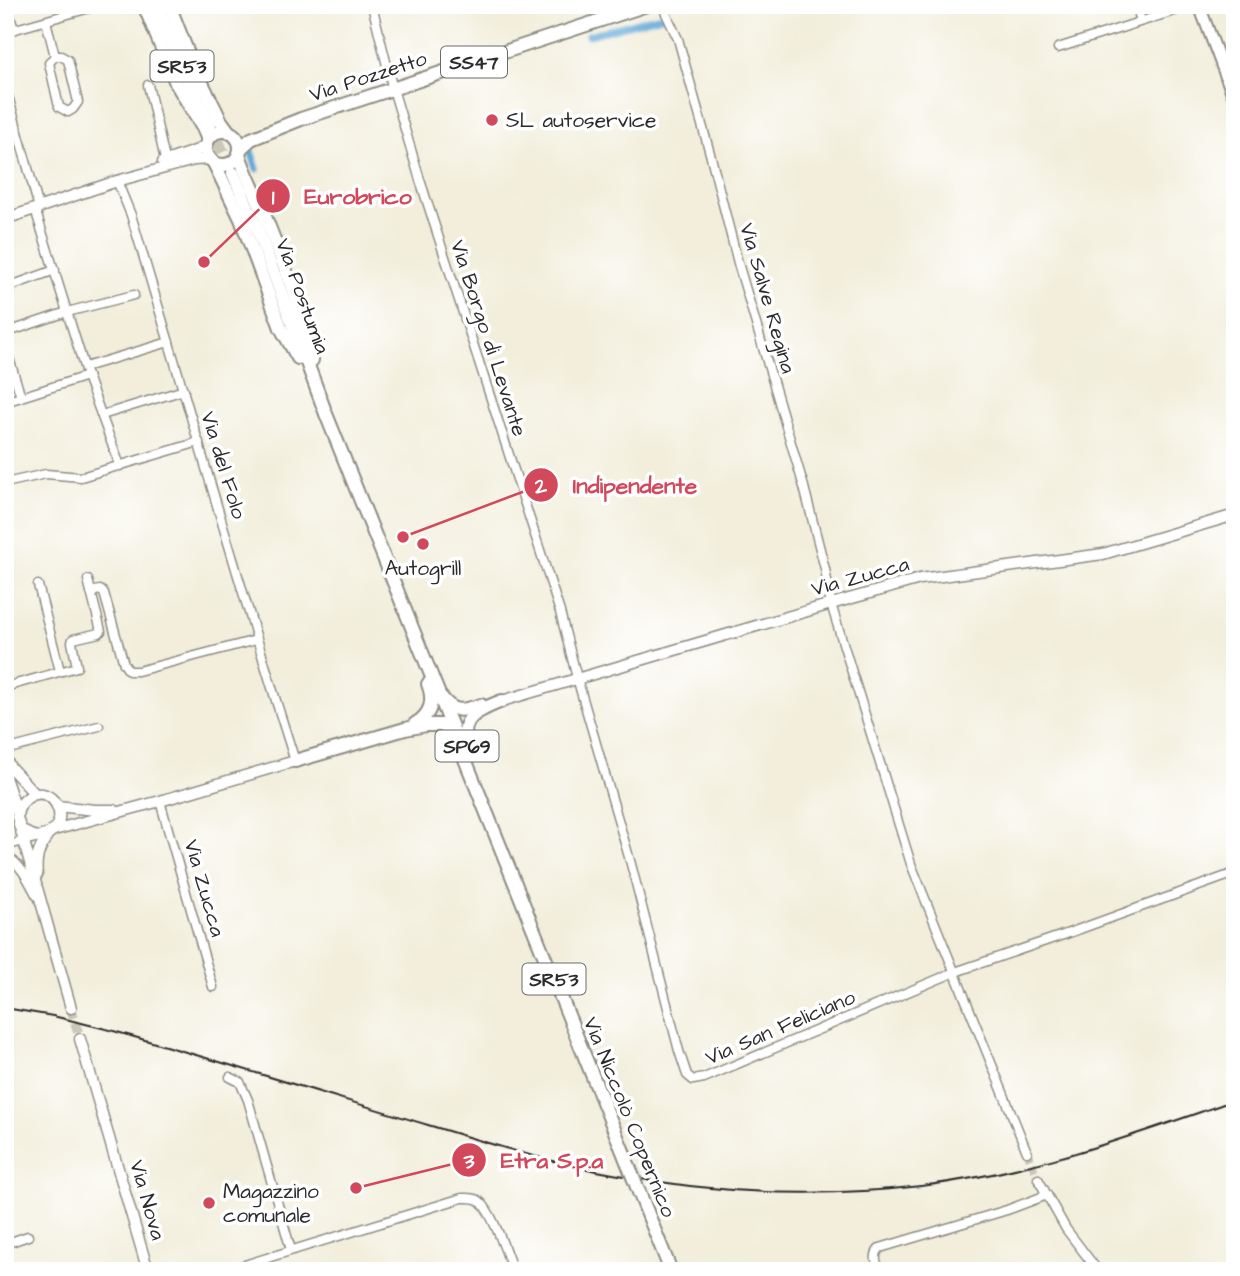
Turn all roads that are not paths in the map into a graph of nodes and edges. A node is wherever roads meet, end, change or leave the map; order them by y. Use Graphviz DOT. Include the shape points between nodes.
graph roads {
  1 [pos="7,5"];
  2 [pos="100,5"];
  3 [pos="144,5"];
  4 [pos="156,5"];
  5 [pos="169,5"];
  6 [pos="372,5"];
  7 [pos="647,5"];
  8 [pos="662,5"];
  9 [pos="1136,5"];
  10 [pos="1193,5"];
  11 [pos="1199,5"];
  12 [pos="46,21"];
  13 [pos="1141,21"];
  14 [pos="10,31"];
  15 [pos="1058,48"];
  16 [pos="55,56"];
  17 [pos="5,86"];
  18 [pos="148,86"];
  19 [pos="393,89"];
  20 [pos="1235,101"];
  21 [pos="301,119"];
  22 [pos="210,125"];
  23 [pos="230,133"];
  24 [pos="207,142"];
  25 [pos="239,152"];
  26 [pos="213,161"];
  27 [pos="166,164"];
  28 [pos="233,173"];
  29 [pos="117,181"];
  30 [pos="37,209"];
  31 [pos="5,219"];
  32 [pos="55,270"];
  33 [pos="5,288"];
  34 [pos="134,295"];
  35 [pos="67,312"];
  36 [pos="5,333"];
  37 [pos="169,342"];
  38 [pos="5,345"];
  39 [pos="85,367"];
  40 [pos="87,376"];
  41 [pos="184,390"];
  42 [pos="21,397"];
  43 [pos="5,402"];
  44 [pos="326,414"];
  45 [pos="102,415"];
  46 [pos="334,433"];
  47 [pos="199,442"];
  48 [pos="120,466"];
  49 [pos="5,483"];
  50 [pos="1235,515"];
  51 [pos="88,580"];
  52 [pos="38,585"];
  53 [pos="91,592"];
  54 [pos="831,604"];
  55 [pos="411,627"];
  56 [pos="256,640"];
  57 [pos="60,671"];
  58 [pos="577,678"];
  59 [pos="5,687"];
  60 [pos="438,692"];
  61 [pos="502,701"];
  62 [pos="99,726"];
  63 [pos="405,729"];
  64 [pos="456,738"];
  65 [pos="5,750"];
  66 [pos="5,758"];
  67 [pos="295,761"];
  68 [pos="5,777"];
  69 [pos="35,794"];
  70 [pos="160,801"];
  71 [pos="57,806"];
  72 [pos="485,809"];
  73 [pos="125,810"];
  74 [pos="18,820"];
  75 [pos="47,834"];
  76 [pos="23,841"];
  77 [pos="5,845"];
  78 [pos="5,855"];
  79 [pos="1235,873"];
  80 [pos="42,907"];
  81 [pos="955,972"];
  82 [pos="213,987"];
  83 [pos="71,1008"];
  84 [pos="80,1039"];
  85 [pos="230,1077"];
  86 [pos="1027,1152"];
  87 [pos="1038,1179"];
  88 [pos="1046,1195"];
  89 [pos="28,1236"];
  90 [pos="5,1244"];
  91 [pos="290,1250"];
  92 [pos="147,1267"];
  93 [pos="159,1271"];
  94 [pos="225,1271"];
  95 [pos="513,1271"];
  96 [pos="671,1271"];
  97 [pos="880,1271"];
  98 [pos="1098,1271"];
  1 -- 14 [label="street"];
  2 -- 12 [label="street"];
  3 -- 24 [label="main road" via="176,83"];
  4 -- 22 [label="main road, SR53"];
  5 -- 23 [label="main road"];
  6 -- 19 [label="street, Via Borgo di Levante"];
  7 -- 19 [label="main road, Via Pozzetto / SS47"];
  8 -- 54 [label="street, Via Salve Regina" via="678,39 804,487"];
  9 -- 13 [label="street"];
  10 -- 13 [label="street"];
  11 -- 20 [label="main road"];
  12 -- 14 [label="street"];
  12 -- 16 [label="street"];
  13 -- 15 [label="street"];
  16 -- 16 [label="street" via="49,63 59,107 68,112 77,106 68,60"];
  17 -- 30 [label="street"];
  18 -- 27 [label="street"];
  19 -- 21 [label="main road, Via Pozzetto / SS47"];
  19 -- 58 [label="street, Via Borgo di Levante" via="556,599"];
  21 -- 23 [label="main road, Via Pozzetto / SS47"];
  21 -- 25 [label="main road, Via Pozzetto / SS47" via="251,139"];
  23 -- 24 [label="main road, SS47" via="219,131"];
  23 -- 25 [label="main road" via="237,138"];
  24 -- 26 [label="main road"];
  24 -- 27 [label="street"];
  25 -- 26 [label="main road, SS47" via="229,164"];
  25 -- 44 [label="main road" via="308,336"];
  26 -- 27 [label="street"];
  26 -- 44 [label="main road" via="241,219 281,328"];
  27 -- 29 [label="street"];
  28 -- 44 [label="main road, Via Postumia / SR53"];
  29 -- 30 [label="street"];
  29 -- 37 [label="street, Via del Folo"];
  30 -- 31 [label="street"];
  30 -- 32 [label="street"];
  32 -- 33 [label="street"];
  32 -- 35 [label="street"];
  34 -- 35 [label="street"];
  35 -- 36 [label="street"];
  35 -- 39 [label="street"];
  37 -- 39 [label="street"];
  37 -- 41 [label="street, Via del Folo"];
  38 -- 42 [label="street"];
  39 -- 40 [label="street"];
  40 -- 42 [label="street"];
  40 -- 45 [label="street"];
  41 -- 45 [label="street"];
  41 -- 47 [label="street, Via del Folo"];
  42 -- 43 [label="street"];
  44 -- 46 [label="main road, Via Postumia / SR53"];
  45 -- 48 [label="street"];
  46 -- 55 [label="main road, Via Niccolò Copernico / SR53"];
  47 -- 48 [label="street"];
  47 -- 56 [label="street, Via del Folo"];
  48 -- 49 [label="street" via="81,477 46,474"];
  50 -- 54 [label="street, Via Zucca / SP69" via="1103,554 920,579"];
  51 -- 53 [label="street"];
  52 -- 57 [label="street"];
  53 -- 56 [label="street" via="104,593 129,671"];
  53 -- 57 [label="street" via="100,632 73,639 77,666"];
  54 -- 58 [label="street, Via Zucca / SP69"];
  54 -- 81 [label="street, Via Salve Regina" via="911,864"];
  55 -- 60 [label="main road, Via Niccolò Copernico / SR53"];
  55 -- 63 [label="main road, SP69" via="432,704 425,718"];
  56 -- 67 [label="street, Via del Folo"];
  57 -- 59 [label="street"];
  58 -- 61 [label="street, Via Zucca / SP69"];
  58 -- 81 [label="street, Via San Feliciano" via="679,1051 693,1080"];
  60 -- 61 [label="main road, SP69" via="449,707 458,710"];
  60 -- 64 [label="main road, Via Niccolò Copernico / SR53"];
  61 -- 72 [label="main road, SP69" via="475,713 464,729"];
  62 -- 65 [label="street"];
  63 -- 64 [label="main road, SP69" via="437,724"];
  63 -- 67 [label="main road, SP69"];
  64 -- 72 [label="main road, Via Niccolò Copernico / SR53"];
  66 -- 69 [label="street, SP69"];
  67 -- 70 [label="street, SP69"];
  68 -- 74 [label="street"];
  69 -- 71 [label="street, SP69" via="48,796"];
  69 -- 74 [label="street" via="23,800"];
  70 -- 73 [label="street, SP69"];
  70 -- 82 [label="street, Via Zucca"];
  71 -- 73 [label="street, SP69"];
  71 -- 75 [label="street" via="59,818"];
  72 -- 96 [label="main road, Via Niccolò Copernico / SR53, bridge"];
  73 -- 75 [label="street, SP69"];
  74 -- 75 [label="street" via="28,834"];
  74 -- 76 [label="street"];
  74 -- 77 [label="street" via="14,838"];
  75 -- 76 [label="street"];
  75 -- 80 [label="street" via="36,867"];
  76 -- 77 [label="street"];
  76 -- 80 [label="street"];
  78 -- 80 [label="street" via="24,871"];
  79 -- 81 [label="street, Via San Feliciano"];
  80 -- 83 [label="street"];
  81 -- 86 [label="street, Via Salve Regina"];
  84 -- 92 [label="street, Via Nova"];
  85 -- 91 [label="street" via="240,1082 248,1100"];
  87 -- 88 [label="street"];
  88 -- 97 [label="street" via="880,1248 875,1261"];
  88 -- 98 [label="street"];
  89 -- 90 [label="street"];
  91 -- 94 [label="street"];
  91 -- 95 [label="street" via="450,1201 475,1198 489,1213"];
  92 -- 93 [label="street"];
}
